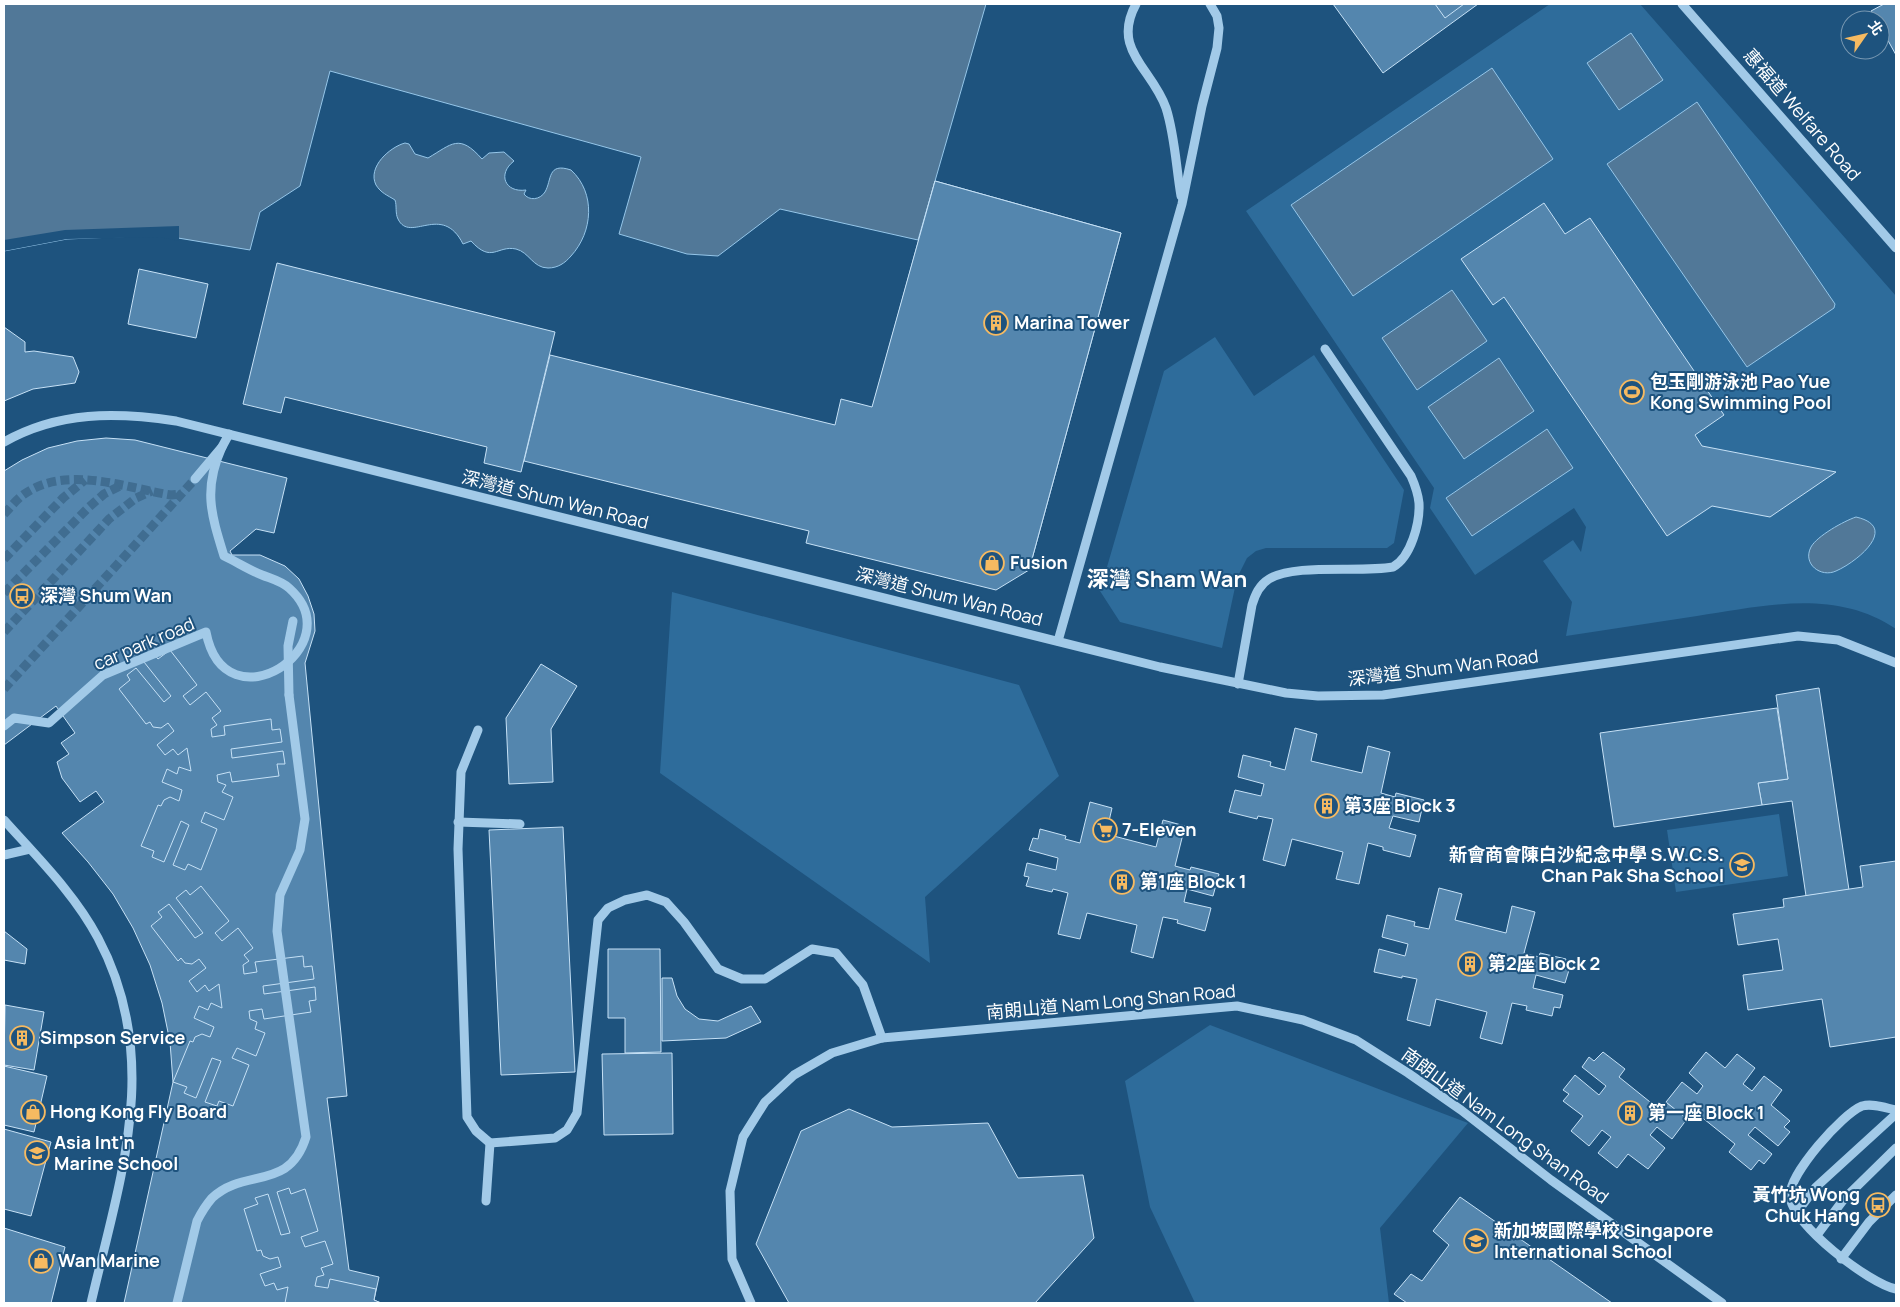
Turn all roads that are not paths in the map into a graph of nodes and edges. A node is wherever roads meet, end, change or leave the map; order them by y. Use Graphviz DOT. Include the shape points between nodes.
graph roads {
  1 [pos="1136,4"];
  2 [pos="1210,4"];
  3 [pos="1682,4"];
  4 [pos="1182,204"];
  5 [pos="1896,248"];
  6 [pos="1325,349"];
  7 [pos="229,434"];
  8 [pos="4,442"];
  9 [pos="222,447"];
  10 [pos="195,479"];
  11 [pos="293,621"];
  12 [pos="1058,641"];
  13 [pos="1896,663"];
  14 [pos="1238,684"];
  15 [pos="4,726"];
  16 [pos="478,730"];
  17 [pos="4,820"];
  18 [pos="458,822"];
  19 [pos="520,824"];
  20 [pos="30,849"];
  21 [pos="4,855"];
  22 [pos="882,1038"];
  23 [pos="1896,1112"];
  24 [pos="490,1143"];
  25 [pos="1896,1148"];
  26 [pos="1896,1195"];
  27 [pos="486,1201"];
  28 [pos="1797,1212"];
  29 [pos="1817,1235"];
  30 [pos="1841,1259"];
  31 [pos="1896,1289"];
  32 [pos="91,1303"];
  33 [pos="177,1303"];
  34 [pos="751,1303"];
  35 [pos="1722,1303"];
  1 -- 4 [label="street" via="1127,27 1128,39 1131,51 1166,109"];
  2 -- 4 [label="street" via="1219,28 1217,48"];
  3 -- 5 [label="street, 惠福道 Welfare Road"];
  4 -- 12 [label="street"];
  6 -- 14 [label="street" via="1411,476 1419,505 1411,546 1406,556 1392,567 1291,572 1269,579 1256,594 1252,605"];
  7 -- 8 [label="street, 深灣道 Shum Wan Road" via="134,415 94,415 52,422"];
  7 -- 9 [label="street"];
  7 -- 12 [label="street, 深灣道 Shum Wan Road"];
  9 -- 10 [label="street"];
  9 -- 15 [label="street, car park road" via="212,470 210,499 224,556 280,581 297,597 307,618 304,638 296,653 276,672 249,677 226,668 218,660 206,632 103,675 50,723 14,718"];
  11 -- 33 [label="street, bridge" via="288,646 289,695 305,819 300,850 280,896 277,931 306,1137 288,1167 224,1190 203,1209 197,1221"];
  12 -- 14 [label="street, 深灣道 Shum Wan Road"];
  13 -- 14 [label="street, 深灣道 Shum Wan Road" via="1838,640 1798,636 1383,695 1318,696"];
  16 -- 18 [label="street" via="460,772"];
  17 -- 20 [label="street"];
  18 -- 19 [label="street"];
  18 -- 24 [label="street" via="467,1117 476,1131"];
  20 -- 21 [label="street"];
  20 -- 32 [label="street" via="64,888 98,937 120,988 129,1023 133,1068 129,1132"];
  22 -- 24 [label="street" via="863,985 836,953 812,950 765,978 742,979 718,969 666,902 647,895 624,900 608,908 598,920 577,1113 567,1130 555,1138"];
  22 -- 34 [label="street, 南朗山道 Nam Long Shan Road" via="832,1053 794,1075 765,1102 743,1137 730,1191 732,1259"];
  22 -- 35 [label="street, 南朗山道 Nam Long Shan Road" via="1237,1006 1303,1020 1356,1040 1408,1073"];
  23 -- 28 [label="street" via="1816,1187"];
  23 -- 28 [label="street" via="1862,1106 1813,1152 1798,1170 1791,1186 1790,1198"];
  24 -- 27 [label="street"];
  25 -- 29 [label="street" via="1844,1199"];
  26 -- 30 [label="street" via="1869,1222"];
  28 -- 29 [label="street"];
  29 -- 30 [label="street"];
  30 -- 31 [label="street" via="1870,1278"];
}
